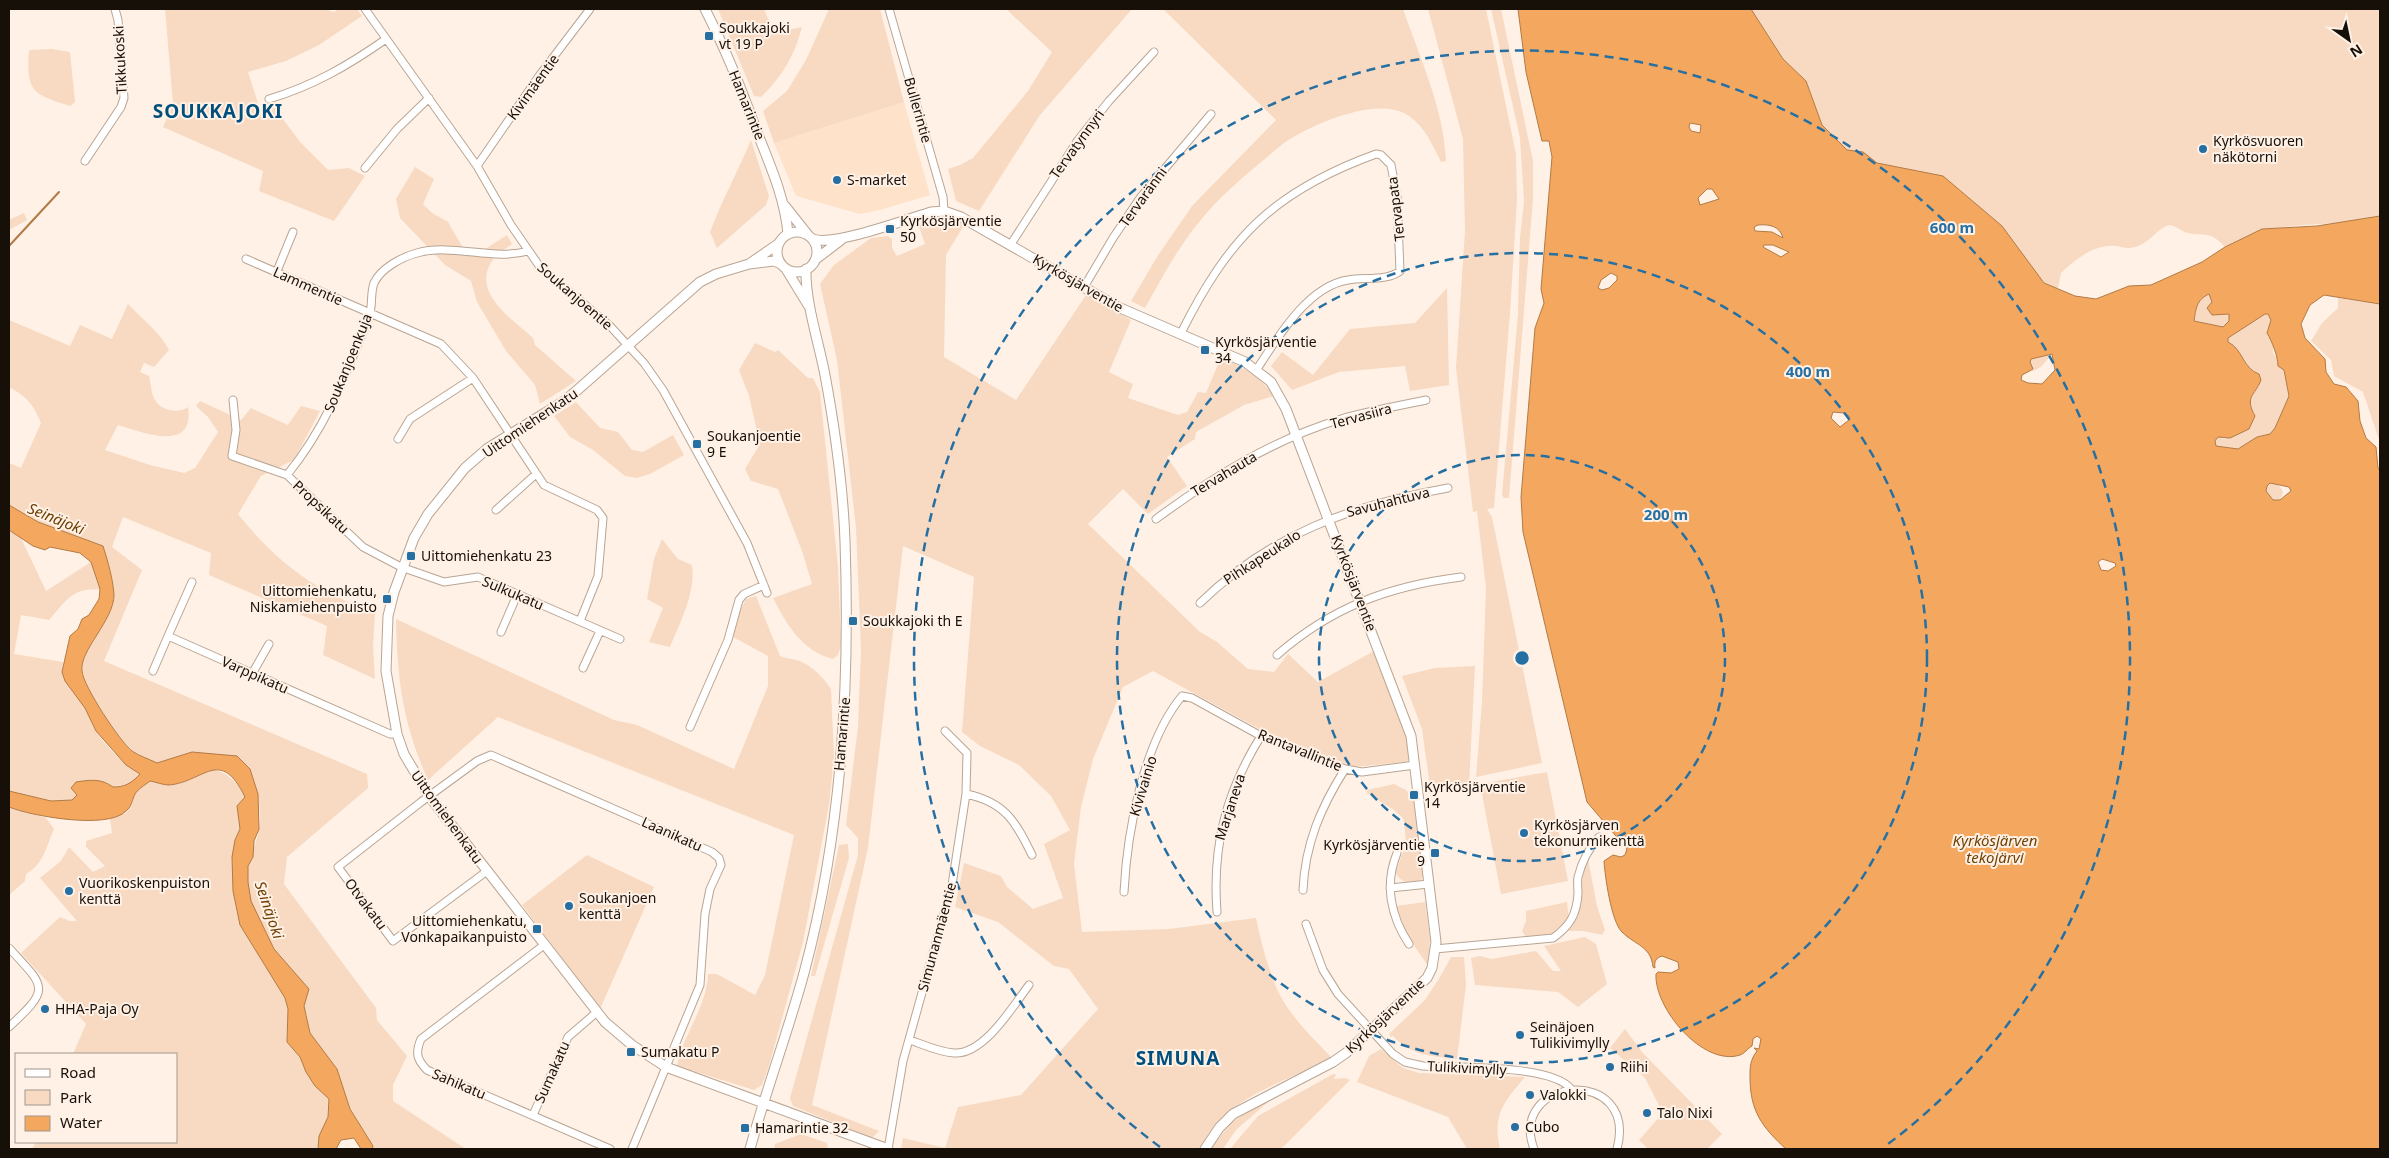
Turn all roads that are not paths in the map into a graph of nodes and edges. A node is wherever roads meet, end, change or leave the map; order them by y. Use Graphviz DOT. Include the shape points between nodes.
graph roads {
  1 [pos="115,9"];
  2 [pos="365,9"];
  3 [pos="590,9"];
  4 [pos="705,9"];
  5 [pos="888,9"];
  6 [pos="386,39"];
  7 [pos="1154,52"];
  8 [pos="429,98"];
  9 [pos="269,99"];
  10 [pos="1211,114"];
  11 [pos="86,162"];
  12 [pos="477,166"];
  13 [pos="366,168"];
  14 [pos="784,204"];
  15 [pos="944,212"];
  16 [pos="293,232"];
  17 [pos="788,234"];
  18 [pos="810,237"];
  19 [pos="842,239"];
  20 [pos="778,244"];
  21 [pos="1011,244"];
  22 [pos="528,251"];
  23 [pos="246,259"];
  24 [pos="816,259"];
  25 [pos="749,264"];
  26 [pos="783,266"];
  27 [pos="806,269"];
  28 [pos="277,271"];
  29 [pos="1084,287"];
  30 [pos="811,309"];
  31 [pos="370,314"];
  32 [pos="1181,333"];
  33 [pos="629,345"];
  34 [pos="1257,369"];
  35 [pos="473,378"];
  36 [pos="233,400"];
  37 [pos="1426,400"];
  38 [pos="511,433"];
  39 [pos="1296,435"];
  40 [pos="398,439"];
  41 [pos="536,474"];
  42 [pos="287,476"];
  43 [pos="1448,488"];
  44 [pos="496,510"];
  45 [pos="1329,518"];
  46 [pos="1156,519"];
  47 [pos="401,567"];
  48 [pos="1462,577"];
  49 [pos="192,582"];
  50 [pos="764,585"];
  51 [pos="767,593"];
  52 [pos="517,595"];
  53 [pos="1361,602"];
  54 [pos="1200,603"];
  55 [pos="580,620"];
  56 [pos="600,631"];
  57 [pos="501,632"];
  58 [pos="168,636"];
  59 [pos="620,639"];
  60 [pos="269,644"];
  61 [pos="1277,655"];
  62 [pos="583,668"];
  63 [pos="153,671"];
  64 [pos="252,674"];
  65 [pos="1192,698"];
  66 [pos="690,727"];
  67 [pos="945,731"];
  68 [pos="397,734"];
  69 [pos="1261,736"];
  70 [pos="1415,765"];
  71 [pos="1345,769"];
  72 [pos="966,794"];
  73 [pos="429,796"];
  74 [pos="1599,837"];
  75 [pos="1397,854"];
  76 [pos="1032,855"];
  77 [pos="486,871"];
  78 [pos="1429,884"];
  79 [pos="1390,888"];
  80 [pos="1303,890"];
  81 [pos="1124,892"];
  82 [pos="1216,912"];
  83 [pos="1306,924"];
  84 [pos="1410,944"];
  85 [pos="544,945"];
  86 [pos="9,948"];
  87 [pos="1435,950"];
  88 [pos="1029,985"];
  89 [pos="597,1012"];
  90 [pos="9,1026"];
  91 [pos="1371,1030"];
  92 [pos="910,1040"];
  93 [pos="666,1067"];
  94 [pos="1572,1089"];
  95 [pos="763,1104"];
  96 [pos="533,1116"];
  97 [pos="610,1149"];
  98 [pos="632,1149"];
  99 [pos="750,1149"];
  100 [pos="888,1149"];
  101 [pos="1205,1149"];
  102 [pos="1534,1149"];
  103 [pos="1616,1149"];
  1 -- 11 [label="street, Tikkukoski" via="124,98"];
  2 -- 6 [label="street, Soukanjoentie"];
  3 -- 12 [label="street, Kivimäentie"];
  4 -- 14 [label="street, Hamarintie" via="735,75"];
  5 -- 15 [label="street, Bullerintie" via="943,197"];
  6 -- 8 [label="street, Soukanjoentie"];
  6 -- 9 [label="street" via="328,76"];
  7 -- 21 [label="street, Tervatynnyri" via="1078,140"];
  8 -- 12 [label="street, Soukanjoentie"];
  8 -- 13 [label="street" via="387,140"];
  10 -- 29 [label="street, Tervaränni" via="1140,198"];
  12 -- 22 [label="street, Soukanjoentie"];
  14 -- 17 [label="street, Hamarintie"];
  14 -- 18 [label="street, Hamarintie"];
  15 -- 19 [label="street, Kyrkösjärventie" via="931,212"];
  15 -- 21 [label="street, Kyrkösjärventie" via="961,217"];
  16 -- 28 [label="street"];
  17 -- 18 [label="street" via="794,232"];
  17 -- 20 [label="street"];
  18 -- 19 [label="street, Kyrkösjärventie" via="820,242"];
  18 -- 24 [label="street" via="816,246"];
  19 -- 24 [label="street, Kyrkösjärventie"];
  20 -- 25 [label="street, Uittomiehenkatu"];
  20 -- 26 [label="street" via="778,258"];
  21 -- 29 [label="street, Kyrkösjärventie"];
  22 -- 31 [label="street, Soukanjoenkuja" via="517,254 419,252 401,259 375,282"];
  22 -- 33 [label="street, Soukanjoentie" via="555,282"];
  23 -- 28 [label="street, Lammentie"];
  24 -- 27 [label="street"];
  25 -- 26 [label="street, Uittomiehenkatu" via="774,261"];
  25 -- 33 [label="street, Uittomiehenkatu" via="700,282"];
  26 -- 27 [label="street" via="792,271"];
  26 -- 30 [label="street, Hamarintie"];
  27 -- 30 [label="street, Hamarintie"];
  28 -- 31 [label="street, Lammentie"];
  29 -- 32 [label="street, Kyrkösjärventie" via="1129,313"];
  30 -- 95 [label="street, Hamarintie" via="825,378 844,529 845,706 824,881 804,972"];
  31 -- 35 [label="street, Lammentie" via="441,344"];
  31 -- 42 [label="street, Soukanjoenkuja" via="316,438"];
  32 -- 34 [label="street, Kyrkösjärventie"];
  32 -- 34 [label="street, Tervapata" via="1229,251 1269,211 1318,178 1342,166 1381,155 1391,165 1398,197 1400,271 1391,276 1346,280 1315,294"];
  33 -- 38 [label="street, Uittomiehenkatu" via="566,400"];
  33 -- 50 [label="street, Soukanjoentie" via="674,410 747,543"];
  34 -- 39 [label="street, Kyrkösjärventie" via="1280,394"];
  35 -- 38 [label="street, Lammentie"];
  35 -- 40 [label="street" via="410,418"];
  36 -- 42 [label="street, Propsikatu" via="236,430 232,456"];
  37 -- 39 [label="street, Tervasiira" via="1341,419"];
  38 -- 41 [label="street, Lammentie"];
  38 -- 47 [label="street, Uittomiehenkatu" via="465,468 444,492 428,514"];
  39 -- 45 [label="street, Kyrkösjärventie"];
  39 -- 46 [label="street, Tervahauta" via="1240,462"];
  41 -- 44 [label="street"];
  41 -- 55 [label="street, Lammentie" via="544,485 597,510 603,518 598,576"];
  42 -- 47 [label="street, Propsikatu" via="363,547"];
  43 -- 45 [label="street, Savuhahtuva" via="1386,500"];
  45 -- 53 [label="street, Kyrkösjärventie"];
  45 -- 54 [label="street, Pihkapeukalo" via="1256,558"];
  47 -- 52 [label="street, Sulkukatu" via="444,582 478,577"];
  47 -- 68 [label="street, Uittomiehenkatu" via="388,616 386,652 386,671"];
  48 -- 53 [label="street" via="1420,583"];
  49 -- 58 [label="street"];
  50 -- 51 [label="street, Soukanjoentie"];
  50 -- 66 [label="street" via="744,594 739,600 728,640"];
  52 -- 55 [label="street, Sulkukatu"];
  52 -- 57 [label="street"];
  53 -- 61 [label="street" via="1317,623"];
  53 -- 70 [label="street, Kyrkösjärventie" via="1412,736"];
  55 -- 56 [label="street, Sulkukatu"];
  56 -- 59 [label="street, Sulkukatu"];
  56 -- 62 [label="street"];
  58 -- 63 [label="street"];
  58 -- 64 [label="street, Varppikatu"];
  60 -- 64 [label="street"];
  64 -- 68 [label="street, Varppikatu" via="390,734"];
  65 -- 69 [label="street, Rantavallintie"];
  65 -- 81 [label="street, Kivivainio" via="1182,696 1177,702 1145,769 1128,840"];
  67 -- 72 [label="street, Simunanmäentie" via="967,753"];
  68 -- 73 [label="street, Uittomiehenkatu" via="404,754"];
  69 -- 71 [label="street, Rantavallintie"];
  69 -- 82 [label="street, Marjaneva" via="1233,788 1223,819 1214,879"];
  70 -- 71 [label="street, Rantavallintie" via="1362,772"];
  70 -- 78 [label="street, Kyrkösjärventie"];
  71 -- 80 [label="street" via="1316,821 1304,869"];
  72 -- 76 [label="street" via="986,798 1010,816"];
  72 -- 92 [label="street, Simunanmäentie" via="946,911"];
  73 -- 77 [label="street, Uittomiehenkatu"];
  73 -- 77 [label="street, Otvakatu" via="338,867 393,941"];
  73 -- 93 [label="street, Laanikatu" via="477,761 491,755 712,852 719,858 721,866 710,889 704,914 700,985"];
  74 -- 87 [label="street" via="1585,856 1578,879 1577,907 1573,918 1566,929 1554,938"];
  75 -- 79 [label="street"];
  77 -- 85 [label="street, Uittomiehenkatu"];
  78 -- 79 [label="street"];
  78 -- 87 [label="street, Kyrkösjärventie"];
  79 -- 84 [label="street" via="1396,922"];
  83 -- 91 [label="street, Tulikivimylly" via="1323,970 1338,994"];
  85 -- 89 [label="street, Uittomiehenkatu"];
  85 -- 96 [label="street, Sahikatu" via="421,1039 416,1050 419,1062 427,1070"];
  86 -- 90 [label="street" via="40,984 37,998"];
  87 -- 91 [label="street, Kyrkösjärventie" via="1427,978"];
  88 -- 92 [label="street" via="984,1041 970,1051 955,1053"];
  89 -- 93 [label="street, Uittomiehenkatu" via="632,1045"];
  89 -- 96 [label="street, Sumakatu" via="568,1037"];
  91 -- 94 [label="street, Tulikivimylly" via="1405,1062 1431,1067 1534,1072 1562,1079"];
  91 -- 101 [label="street, Kyrkösjärventie" via="1333,1062 1233,1114"];
  92 -- 100 [label="street, Simunanmäentie" via="903,1060"];
  93 -- 95 [label="street, Uittomiehenkatu"];
  93 -- 98 [label="street"];
  94 -- 102 [label="street" via="1549,1097 1535,1114 1530,1136"];
  94 -- 103 [label="street, Tulikivimylly" via="1596,1094 1607,1103 1619,1127"];
  95 -- 99 [label="street, Hamarintie"];
  95 -- 100 [label="street, Uittomiehenkatu"];
  96 -- 97 [label="street, Sahikatu"];
}
